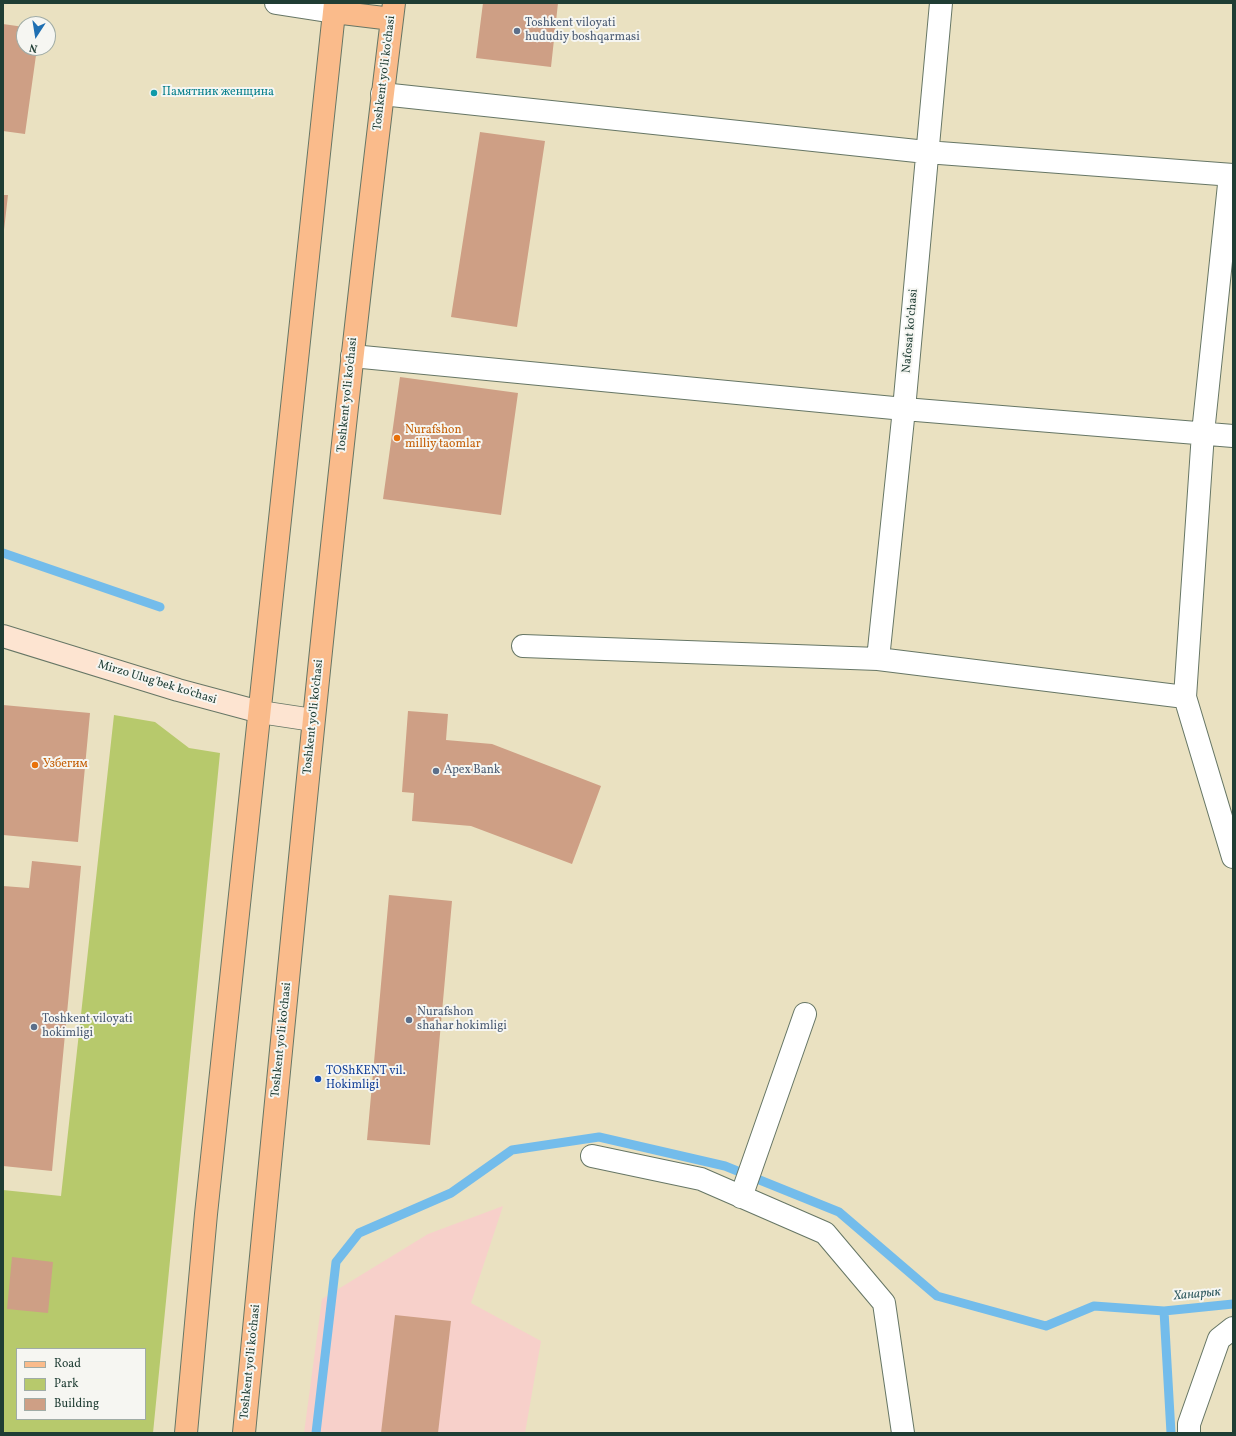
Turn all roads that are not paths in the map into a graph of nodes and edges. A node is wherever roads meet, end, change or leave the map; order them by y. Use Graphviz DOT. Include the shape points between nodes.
graph roads {
  1 [pos="276,3"];
  2 [pos="941,3"];
  3 [pos="335,7"];
  4 [pos="394,11"];
  5 [pos="382,94"];
  6 [pos="926,152"];
  7 [pos="1231,175"];
  8 [pos="352,356"];
  9 [pos="904,409"];
  10 [pos="1203,433"];
  11 [pos="1233,436"];
  12 [pos="3,636"];
  13 [pos="522,646"];
  14 [pos="878,660"];
  15 [pos="1186,697"];
  16 [pos="260,712"];
  17 [pos="313,720"];
  18 [pos="1233,857"];
  19 [pos="805,1014"];
  20 [pos="592,1156"];
  21 [pos="743,1192"];
  22 [pos="1233,1328"];
  23 [pos="186,1433"];
  24 [pos="244,1433"];
  25 [pos="904,1433"];
  26 [pos="1189,1433"];
  1 -- 3 [label="street"];
  2 -- 6 [label="street, Nafosat ko‘chasi"];
  3 -- 4 [label="main road"];
  3 -- 16 [label="main road"];
  4 -- 5 [label="main road, Toshkent yo'li ko'chasi"];
  5 -- 6 [label="street"];
  5 -- 8 [label="main road, Toshkent yo'li ko'chasi"];
  6 -- 7 [label="street"];
  6 -- 9 [label="street, Nafosat ko‘chasi"];
  7 -- 10 [label="street"];
  8 -- 9 [label="street"];
  8 -- 17 [label="main road, Toshkent yo'li ko'chasi"];
  9 -- 10 [label="street"];
  9 -- 14 [label="street, Nafosat ko‘chasi"];
  10 -- 11 [label="street"];
  10 -- 15 [label="street"];
  12 -- 16 [label="street, Mirzo Ulug'bek ko'chasi" via="178,690"];
  13 -- 14 [label="street"];
  14 -- 15 [label="street"];
  15 -- 18 [label="street"];
  16 -- 17 [label="street, Mirzo Ulug'bek ko'chasi"];
  16 -- 23 [label="main road" via="206,1214"];
  17 -- 24 [label="main road, Toshkent yo'li ko'chasi"];
  19 -- 21 [label="street"];
  20 -- 21 [label="street" via="701,1179"];
  21 -- 25 [label="street" via="825,1232 884,1304"];
  22 -- 26 [label="street" via="1219,1339 1189,1424"];
}
